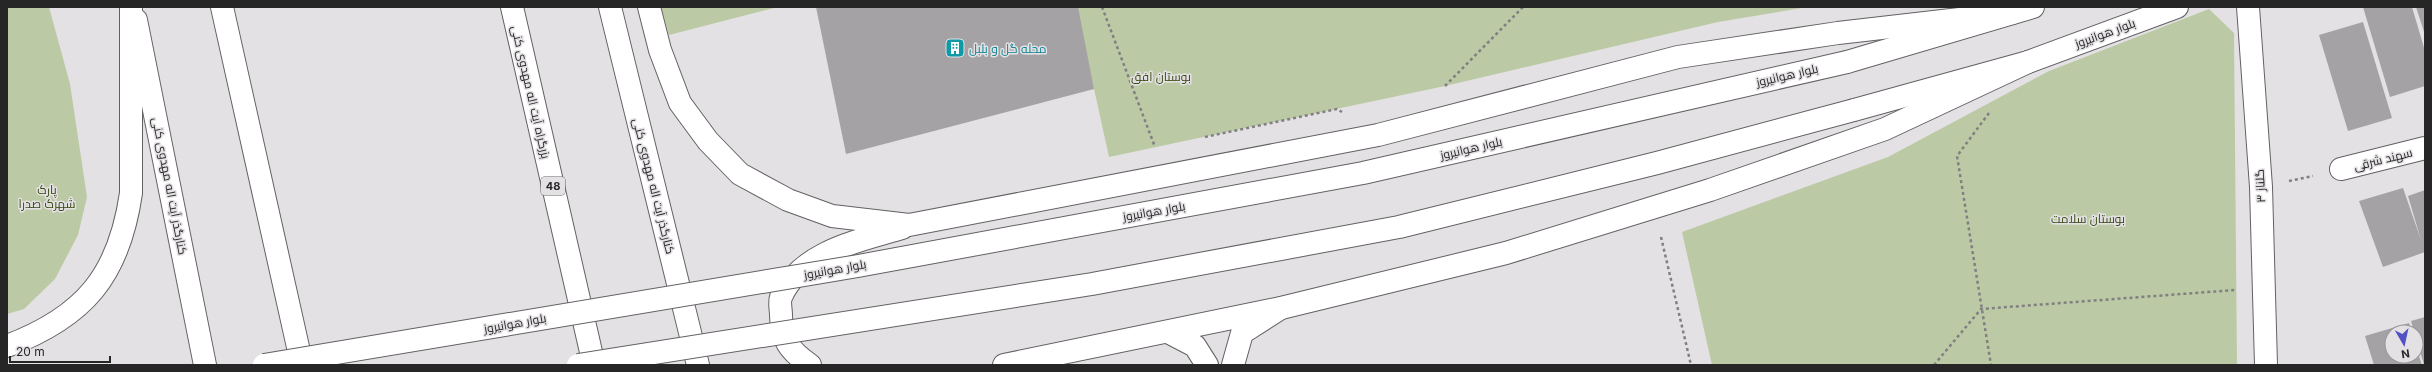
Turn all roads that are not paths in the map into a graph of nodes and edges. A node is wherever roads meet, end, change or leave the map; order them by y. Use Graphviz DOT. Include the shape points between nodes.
graph roads {
  1 [pos="132,7"];
  2 [pos="222,7"];
  3 [pos="512,7"];
  4 [pos="610,7"];
  5 [pos="649,7"];
  6 [pos="2033,7"];
  7 [pos="2177,7"];
  8 [pos="2248,7"];
  9 [pos="2012,14"];
  10 [pos="2028,62"];
  11 [pos="2425,148"];
  12 [pos="2341,170"];
  13 [pos="909,225"];
  14 [pos="1281,308"];
  15 [pos="1168,332"];
  16 [pos="7,346"];
  17 [pos="205,365"];
  18 [pos="264,365"];
  19 [pos="302,365"];
  20 [pos="578,365"];
  21 [pos="594,365"];
  22 [pos="698,365"];
  23 [pos="810,365"];
  24 [pos="1004,365"];
  25 [pos="1207,365"];
  26 [pos="1233,365"];
  27 [pos="2266,365"];
  1 -- 16 [label="main road" via="131,194 120,241 103,277 75,310 45,331"];
  1 -- 17 [label="main road, کنارگذر آیت اله مهدوی کنی"];
  2 -- 19 [label="main road"];
  3 -- 21 [label="main road, بزرگراه آیت اله مهدوی کنی / 48"];
  4 -- 22 [label="main road, کنارگذر آیت اله مهدوی کنی"];
  5 -- 13 [label="main road" via="660,50 680,103 708,140 740,174 788,200 832,216"];
  6 -- 9 [label="main road, بلوار هوانیروز"];
  7 -- 10 [label="main road, بلوار هوانیروز"];
  8 -- 27 [label="main road, گلناز ۳" via="2261,187"];
  9 -- 13 [label="main road" via="1838,33 1678,57 1378,135"];
  9 -- 18 [label="main road, بلوار هوانیروز, bridge" via="1847,62 1356,175 858,266"];
  10 -- 14 [label="main road" via="1885,129 1710,190 1506,253"];
  10 -- 20 [label="main road, بلوار هوانیروز, bridge" via="1657,163 1399,227 1092,284"];
  11 -- 12 [label="main road, سهند شرقی"];
  13 -- 23 [label="main road" via="830,250 795,275 780,298 781,331 794,354"];
  14 -- 15 [label="main road"];
  14 -- 26 [label="main road" via="1242,333"];
  15 -- 24 [label="main road"];
  15 -- 25 [label="main road" via="1195,346"];
}
